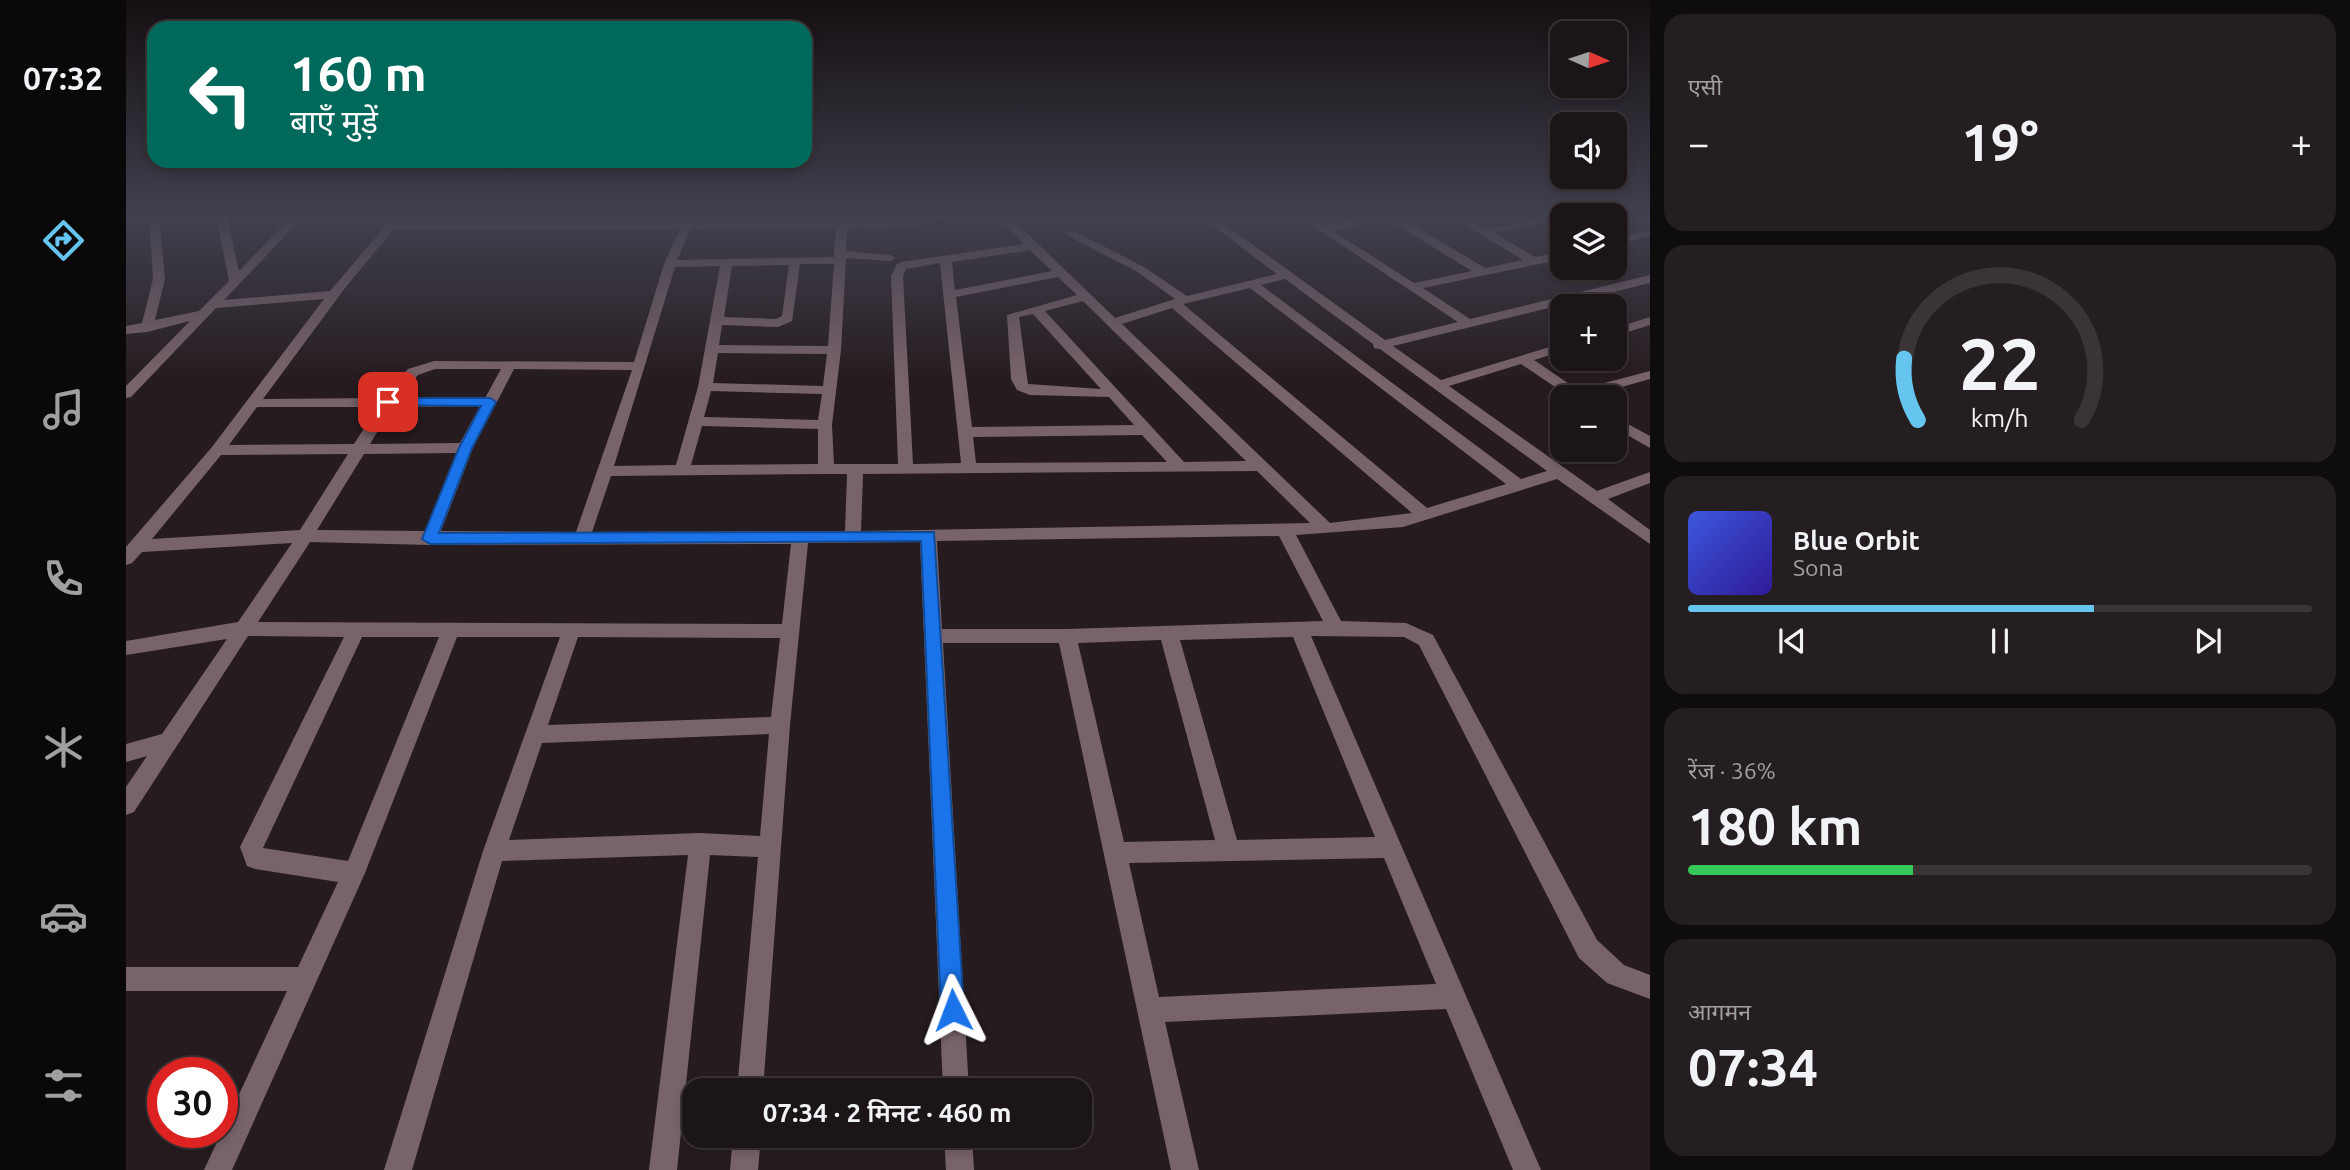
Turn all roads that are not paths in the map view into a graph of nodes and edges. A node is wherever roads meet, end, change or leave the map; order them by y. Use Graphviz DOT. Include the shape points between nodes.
graph roads {
  1 [pos="158,271"];
  2 [pos="233,271"];
  3 [pos="245,271"];
  4 [pos="354,271"];
  5 [pos="668,271"];
  6 [pos="726,271"];
  7 [pos="794,271"];
  8 [pos="839,271"];
  9 [pos="901,271"];
  10 [pos="947,271"];
  11 [pos="1058,271"];
  12 [pos="1142,271"];
  13 [pos="1278,271"];
  14 [pos="1387,271"];
  15 [pos="1490,271"];
  16 [pos="1483,272"];
  17 [pos="1061,273"];
  18 [pos="1284,276"];
  19 [pos="1650,279"];
  20 [pos="235,281"];
  21 [pos="1252,284"];
  22 [pos="1412,287"];
  23 [pos="335,293"];
  24 [pos="948,295"];
  25 [pos="1086,297"];
  26 [pos="1180,301"];
  27 [pos="212,305"];
  28 [pos="1035,309"];
  29 [pos="200,316"];
  30 [pos="717,321"];
  31 [pos="1650,321"];
  32 [pos="1113,323"];
  33 [pos="1468,323"];
  34 [pos="147,328"];
  35 [pos="1627,328"];
  36 [pos="126,330"];
  37 [pos="1379,345"];
  38 [pos="712,349"];
  39 [pos="834,351"];
  40 [pos="1550,351"];
  41 [pos="1523,359"];
  42 [pos="640,366"];
  43 [pos="509,367"];
  44 [pos="1650,375"];
  45 [pos="1438,385"];
  46 [pos="1561,385"];
  47 [pos="1615,385"];
  48 [pos="705,387"];
  49 [pos="828,390"];
  50 [pos="1111,393"];
  51 [pos="126,394"];
  52 [pos="388,402"];
  53 [pos="490,402"];
  54 [pos="252,403"];
  55 [pos="694,421"];
  56 [pos="825,425"];
  57 [pos="1627,429"];
  58 [pos="1148,430"];
  59 [pos="966,432"];
  60 [pos="1650,443"];
  61 [pos="466,448"];
  62 [pos="360,449"];
  63 [pos="217,450"];
  64 [pos="1264,466"];
  65 [pos="970,467"];
  66 [pos="1180,467"];
  67 [pos="855,470"];
  68 [pos="906,470"];
  69 [pos="603,471"];
  70 [pos="682,471"];
  71 [pos="826,471"];
  72 [pos="1559,473"];
  73 [pos="1650,477"];
  74 [pos="1518,485"];
  75 [pos="1595,498"];
  76 [pos="1425,515"];
  77 [pos="1284,529"];
  78 [pos="1326,529"];
  79 [pos="305,536"];
  80 [pos="928,536"];
  81 [pos="853,537"];
  82 [pos="582,538"];
  83 [pos="800,538"];
  84 [pos="1650,538"];
  85 [pos="430,539"];
  86 [pos="131,553"];
  87 [pos="1336,628"];
  88 [pos="241,629"];
  89 [pos="1300,630"];
  90 [pos="571,631"];
  91 [pos="792,631"];
  92 [pos="1168,631"];
  93 [pos="355,632"];
  94 [pos="450,632"];
  95 [pos="935,636"];
  96 [pos="1067,636"];
  97 [pos="126,648"];
  98 [pos="780,725"];
  99 [pos="537,734"];
  100 [pos="166,742"];
  101 [pos="126,753"];
  102 [pos="126,805"];
  103 [pos="700,845"];
  104 [pos="770,847"];
  105 [pos="1391,847"];
  106 [pos="1228,849"];
  107 [pos="494,851"];
  108 [pos="1115,853"];
  109 [pos="354,873"];
  110 [pos="126,979"];
  111 [pos="305,979"];
  112 [pos="1650,987"];
  113 [pos="1453,996"];
  114 [pos="1148,1010"];
  115 [pos="751,1078"];
  116 [pos="955,1078"];
  117 [pos="746,1148"];
  118 [pos="959,1148"];
  119 [pos="218,1170"];
  120 [pos="398,1170"];
  121 [pos="663,1170"];
  122 [pos="744,1170"];
  123 [pos="960,1170"];
  124 [pos="1185,1170"];
  125 [pos="1527,1170"];
  1 -- 34 [label="street"];
  2 -- 20 [label="street"];
  3 -- 20 [label="street"];
  4 -- 23 [label="street"];
  5 -- 42 [label="street"];
  6 -- 30 [label="street"];
  7 -- 30 [label="street" via="788,318 778,323"];
  8 -- 39 [label="street"];
  9 -- 68 [label="street" via="897,276"];
  10 -- 24 [label="street"];
  11 -- 17 [label="street"];
  12 -- 26 [label="street"];
  13 -- 18 [label="street"];
  14 -- 22 [label="street"];
  15 -- 16 [label="street"];
  16 -- 22 [label="street"];
  17 -- 24 [label="street"];
  17 -- 25 [label="street"];
  18 -- 21 [label="street"];
  18 -- 37 [label="street"];
  19 -- 33 [label="street"];
  20 -- 27 [label="street"];
  21 -- 26 [label="street"];
  21 -- 74 [label="street"];
  22 -- 33 [label="street"];
  23 -- 27 [label="street"];
  23 -- 54 [label="street"];
  24 -- 59 [label="street"];
  25 -- 28 [label="street"];
  25 -- 32 [label="street"];
  26 -- 32 [label="street"];
  26 -- 76 [label="street"];
  27 -- 29 [label="street"];
  28 -- 50 [label="street"];
  28 -- 50 [label="street" via="1019,312 1012,320 1018,379 1023,387 1044,392"];
  29 -- 34 [label="street"];
  29 -- 51 [label="street"];
  30 -- 38 [label="street"];
  31 -- 35 [label="street"];
  32 -- 64 [label="street"];
  33 -- 37 [label="street"];
  34 -- 36 [label="street"];
  37 -- 45 [label="street"];
  38 -- 39 [label="street"];
  38 -- 48 [label="street"];
  39 -- 49 [label="street"];
  40 -- 41 [label="street"];
  41 -- 45 [label="street"];
  41 -- 46 [label="street"];
  42 -- 43 [label="street"];
  42 -- 69 [label="street"];
  43 -- 52 [label="street" via="421,368 402,382"];
  43 -- 53 [label="street"];
  44 -- 47 [label="street"];
  45 -- 72 [label="street"];
  48 -- 49 [label="street"];
  48 -- 55 [label="street"];
  49 -- 56 [label="street"];
  50 -- 58 [label="street"];
  52 -- 53 [label="street"];
  52 -- 54 [label="street"];
  52 -- 62 [label="street"];
  53 -- 61 [label="street"];
  54 -- 63 [label="street"];
  55 -- 56 [label="street"];
  55 -- 70 [label="street"];
  56 -- 71 [label="street"];
  57 -- 60 [label="street"];
  58 -- 59 [label="street"];
  58 -- 66 [label="street"];
  59 -- 65 [label="street"];
  61 -- 62 [label="street"];
  61 -- 85 [label="street"];
  62 -- 63 [label="street"];
  62 -- 79 [label="street"];
  63 -- 86 [label="street"];
  64 -- 66 [label="street"];
  64 -- 78 [label="street"];
  65 -- 66 [label="street"];
  65 -- 68 [label="street"];
  67 -- 68 [label="street"];
  67 -- 71 [label="street"];
  67 -- 81 [label="street"];
  69 -- 70 [label="street"];
  69 -- 82 [label="street"];
  70 -- 71 [label="street"];
  72 -- 74 [label="street"];
  72 -- 75 [label="street"];
  73 -- 75 [label="street"];
  74 -- 76 [label="street"];
  75 -- 84 [label="street"];
  76 -- 78 [label="street" via="1380,525"];
  77 -- 78 [label="street"];
  77 -- 80 [label="street"];
  77 -- 87 [label="street"];
  79 -- 85 [label="street"];
  79 -- 86 [label="street"];
  79 -- 88 [label="street"];
  80 -- 81 [label="street"];
  80 -- 95 [label="street"];
  81 -- 83 [label="street"];
  82 -- 83 [label="street"];
  82 -- 85 [label="street"];
  83 -- 91 [label="street"];
  87 -- 89 [label="street"];
  87 -- 112 [label="street" via="1406,630 1426,640 1588,949 1616,974"];
  88 -- 93 [label="street"];
  88 -- 97 [label="street"];
  88 -- 100 [label="street"];
  89 -- 92 [label="street"];
  89 -- 105 [label="street"];
  90 -- 91 [label="street"];
  90 -- 94 [label="street"];
  90 -- 99 [label="street"];
  91 -- 98 [label="street"];
  92 -- 96 [label="street"];
  92 -- 106 [label="street"];
  93 -- 94 [label="street"];
  93 -- 109 [label="street" via="251,846 255,858"];
  94 -- 109 [label="street"];
  95 -- 96 [label="street"];
  95 -- 116 [label="street"];
  96 -- 108 [label="street"];
  98 -- 99 [label="street"];
  98 -- 104 [label="street"];
  99 -- 107 [label="street"];
  100 -- 101 [label="street"];
  100 -- 102 [label="street"];
  103 -- 104 [label="street"];
  103 -- 107 [label="street"];
  103 -- 121 [label="street"];
  104 -- 115 [label="street"];
  105 -- 106 [label="street"];
  105 -- 113 [label="street"];
  106 -- 108 [label="street"];
  107 -- 120 [label="street"];
  108 -- 114 [label="street"];
  109 -- 111 [label="street"];
  110 -- 111 [label="street"];
  111 -- 119 [label="street"];
  113 -- 114 [label="street"];
  113 -- 125 [label="street"];
  114 -- 124 [label="street"];
  117 -- 122 [label="street"];
  118 -- 123 [label="street"];
}
